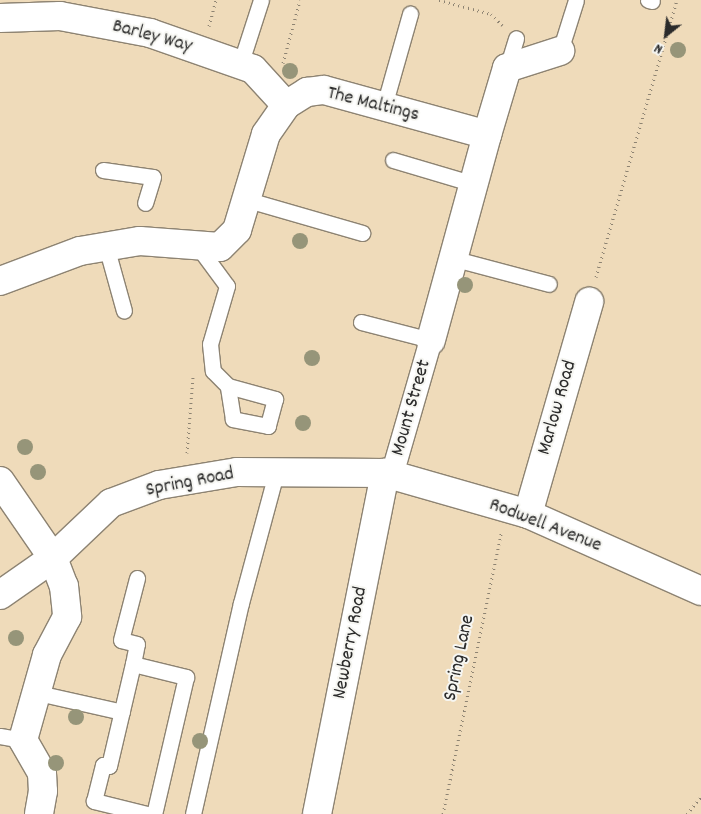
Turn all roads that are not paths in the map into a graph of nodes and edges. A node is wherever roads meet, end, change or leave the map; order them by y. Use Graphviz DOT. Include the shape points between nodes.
graph roads {
  1 [pos="261,0"];
  2 [pos="576,0"];
  3 [pos="410,14"];
  4 [pos="0,18"];
  5 [pos="516,38"];
  6 [pos="560,51"];
  7 [pos="240,65"];
  8 [pos="507,68"];
  9 [pos="278,97"];
  10 [pos="384,106"];
  11 [pos="487,135"];
  12 [pos="393,160"];
  13 [pos="103,170"];
  14 [pos="474,184"];
  15 [pos="248,200"];
  16 [pos="145,203"];
  17 [pos="362,232"];
  18 [pos="106,246"];
  19 [pos="199,248"];
  20 [pos="455,260"];
  21 [pos="0,281"];
  22 [pos="549,284"];
  23 [pos="589,302"];
  24 [pos="124,311"];
  25 [pos="361,322"];
  26 [pos="431,340"];
  27 [pos="228,386"];
  28 [pos="276,473"];
  29 [pos="389,474"];
  30 [pos="0,481"];
  31 [pos="517,511"];
  32 [pos="53,558"];
  33 [pos="137,578"];
  34 [pos="701,591"];
  35 [pos="0,595"];
  36 [pos="133,664"];
  37 [pos="38,693"];
  38 [pos="122,712"];
  39 [pos="12,738"];
  40 [pos="39,814"];
  41 [pos="147,814"];
  42 [pos="154,814"];
  43 [pos="193,814"];
  44 [pos="317,814"];
  1 -- 7 [label="lane"];
  2 -- 6 [label="lane"];
  3 -- 10 [label="lane"];
  4 -- 7 [label="street, Barley Way" via="60,16 150,33"];
  5 -- 8 [label="lane"];
  6 -- 8 [label="street"];
  7 -- 9 [label="street, Barley Way" via="253,70"];
  8 -- 11 [label="street"];
  9 -- 10 [label="street, The Maltings" via="324,90"];
  9 -- 15 [label="street, The Maltings"];
  10 -- 11 [label="street, The Maltings"];
  11 -- 14 [label="street"];
  12 -- 14 [label="lane"];
  13 -- 16 [label="lane" via="153,177"];
  14 -- 20 [label="street"];
  15 -- 17 [label="lane"];
  15 -- 19 [label="street, The Maltings" via="236,230 220,247"];
  18 -- 19 [label="street, The Maltings" via="141,233"];
  18 -- 21 [label="street, The Maltings" via="80,251"];
  18 -- 24 [label="lane"];
  19 -- 27 [label="lane" via="227,286 210,344 213,371"];
  20 -- 22 [label="lane"];
  20 -- 26 [label="street"];
  23 -- 31 [label="street, Marlow Road"];
  25 -- 26 [label="lane"];
  26 -- 29 [label="street, Mount Street"];
  28 -- 29 [label="street, Spring Road"];
  28 -- 32 [label="street, Spring Road" via="237,472 159,484 111,503"];
  28 -- 43 [label="lane" via="241,603"];
  29 -- 31 [label="street, Rodwell Avenue"];
  29 -- 44 [label="street, Newberry Road"];
  30 -- 32 [label="street"];
  31 -- 34 [label="street, Rodwell Avenue"];
  32 -- 35 [label="street, Spring Road"];
  32 -- 37 [label="street" via="64,586 68,617 47,655"];
  33 -- 36 [label="lane" via="121,640 137,644"];
  36 -- 38 [label="lane"];
  36 -- 42 [label="lane" via="186,677"];
  37 -- 38 [label="lane"];
  37 -- 39 [label="street"];
  38 -- 41 [label="lane" via="109,766 103,765 94,801"];
  39 -- 40 [label="street" via="42,773"];
}
